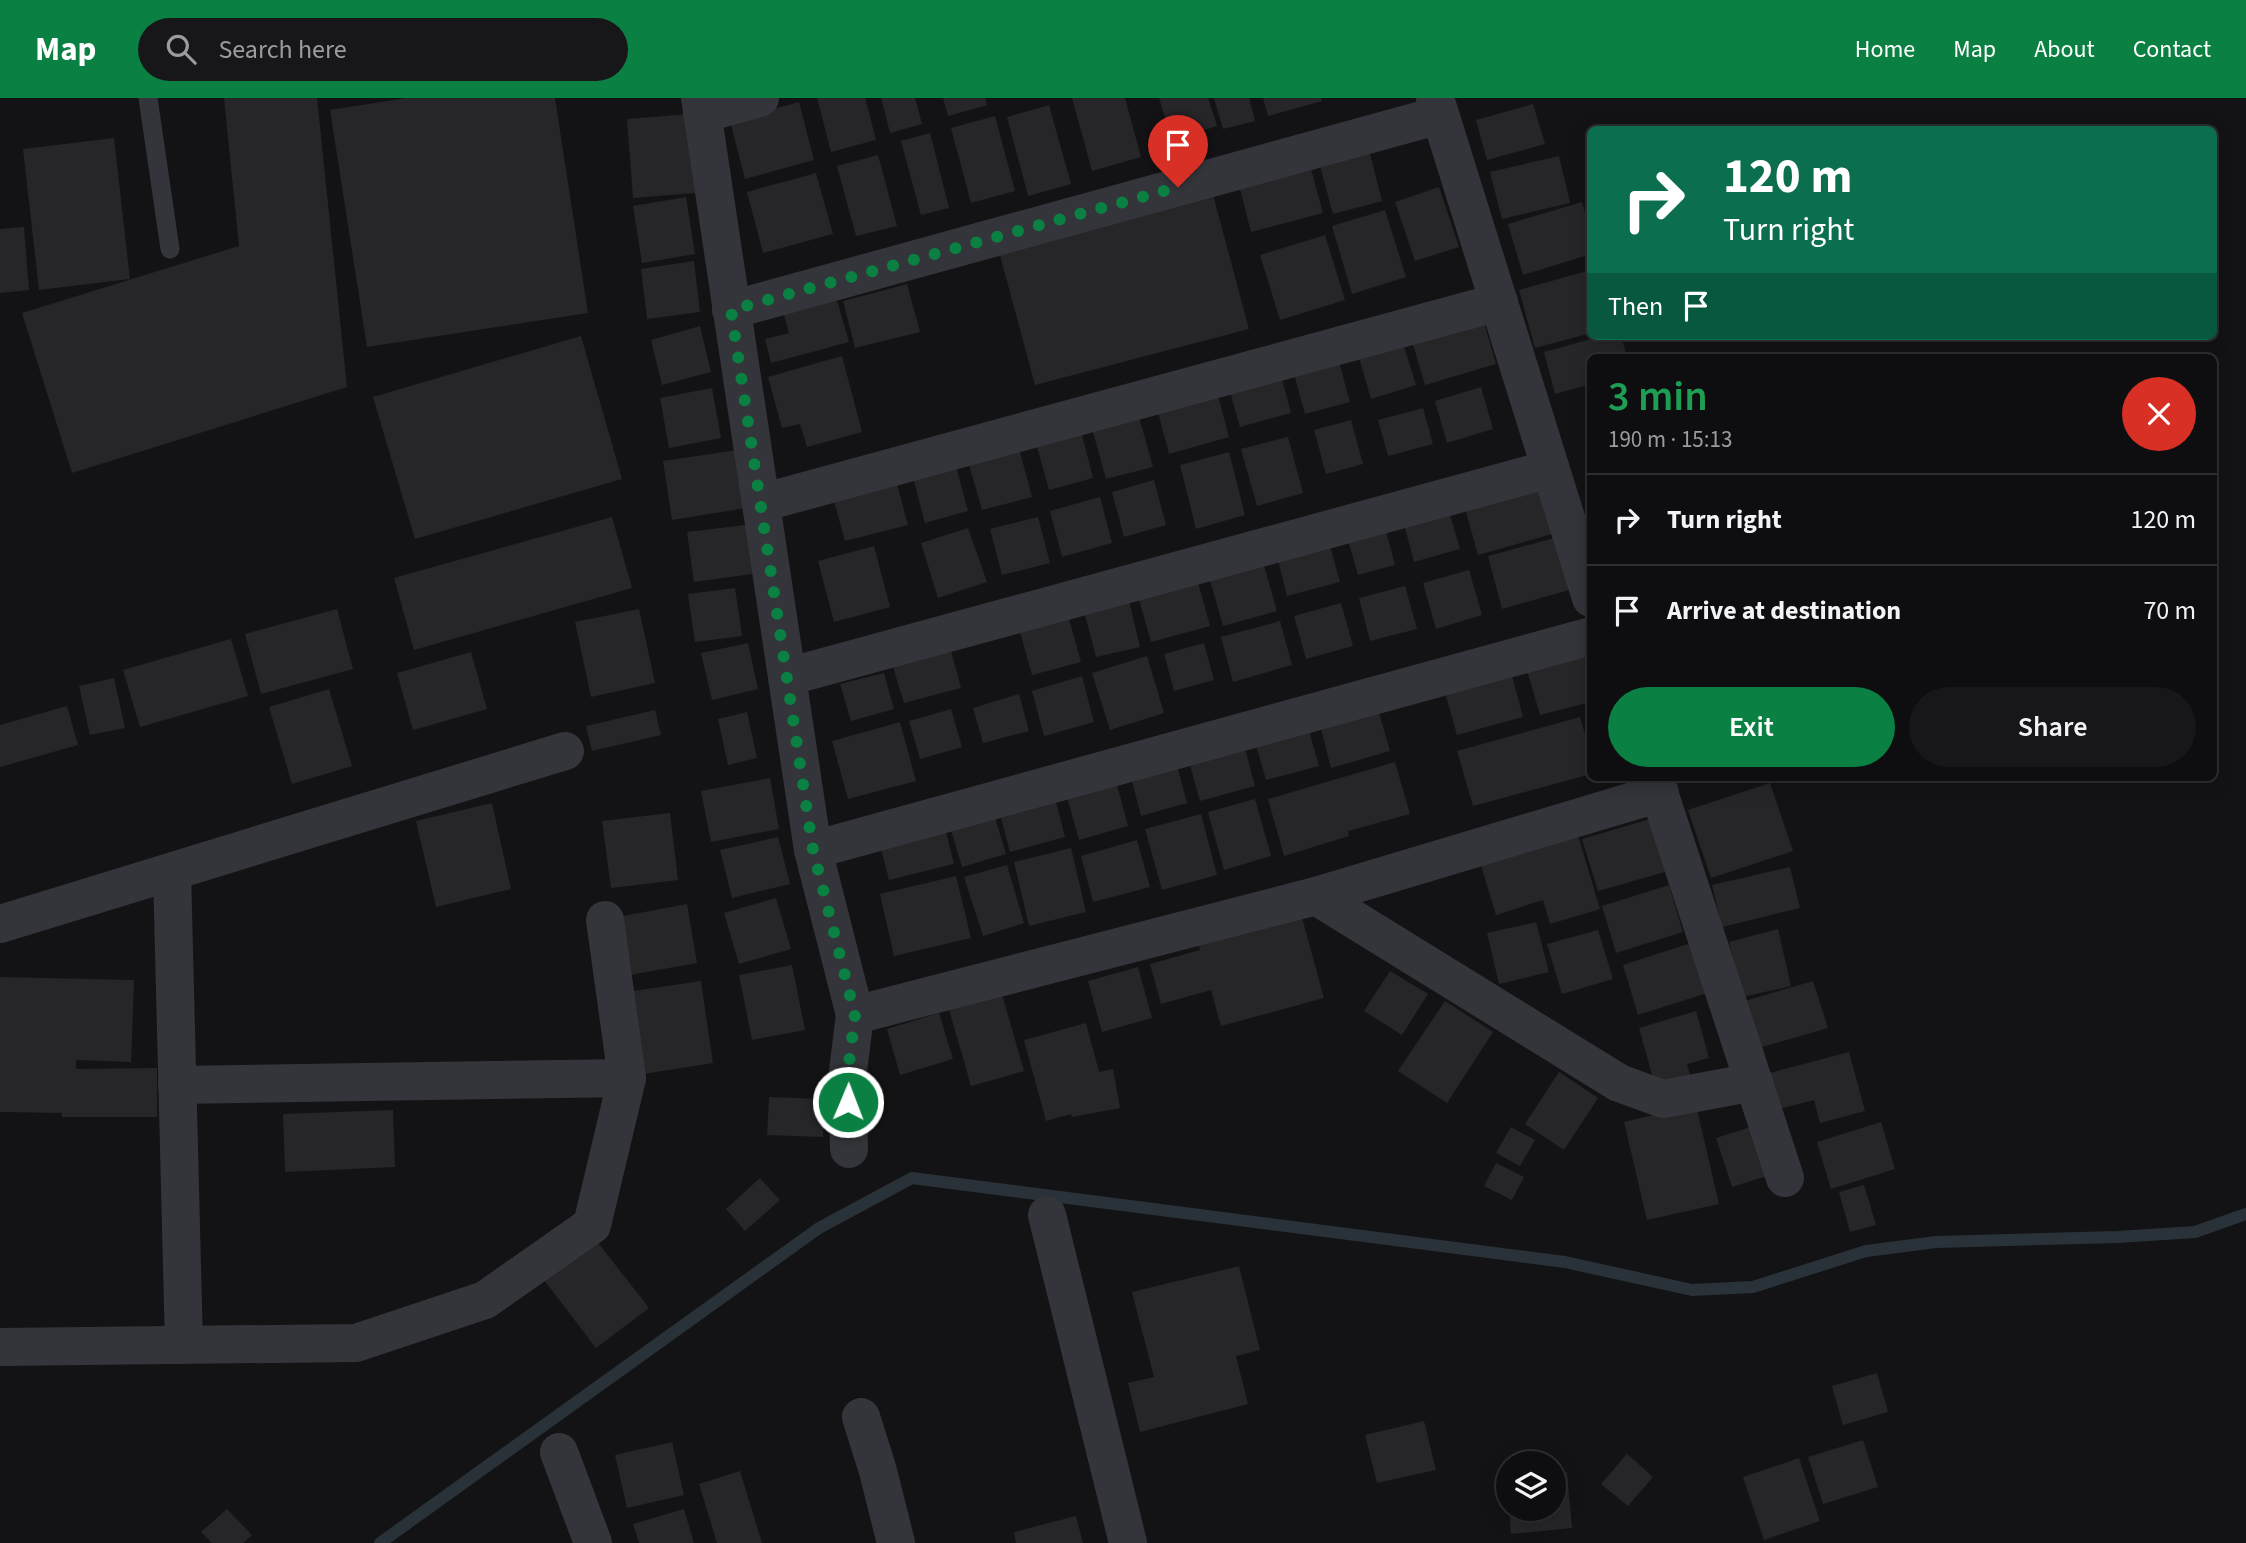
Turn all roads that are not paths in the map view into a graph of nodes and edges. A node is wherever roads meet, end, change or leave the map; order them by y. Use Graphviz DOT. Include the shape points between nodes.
graph roads {
  1 [pos="148,98"];
  2 [pos="760,98"];
  3 [pos="701,106"];
  4 [pos="1437,107"];
  5 [pos="170,249"];
  6 [pos="1499,302"];
  7 [pos="731,310"];
  8 [pos="1550,469"];
  9 [pos="761,503"];
  10 [pos="1587,585"];
  11 [pos="1587,637"];
  12 [pos="787,677"];
  13 [pos="565,751"];
  14 [pos="1657,785"];
  15 [pos="813,850"];
  16 [pos="172,872"];
  17 [pos="1316,896"];
  18 [pos="605,920"];
  19 [pos="0,924"];
  20 [pos="855,1015"];
  21 [pos="627,1078"];
  22 [pos="1754,1082"];
  23 [pos="177,1085"];
  24 [pos="849,1149"];
  25 [pos="1785,1178"];
  26 [pos="1047,1215"];
  27 [pos="184,1345"];
  28 [pos="0,1347"];
  29 [pos="861,1417"];
  30 [pos="559,1452"];
  31 [pos="593,1543"];
  32 [pos="896,1543"];
  33 [pos="1128,1543"];
  1 -- 5 [label="lane"];
  2 -- 3 [label="street"];
  3 -- 7 [label="street"];
  4 -- 6 [label="street"];
  4 -- 7 [label="street"];
  6 -- 8 [label="street"];
  6 -- 9 [label="street"];
  7 -- 9 [label="street"];
  8 -- 10 [label="street"];
  8 -- 12 [label="street"];
  9 -- 12 [label="street"];
  11 -- 15 [label="street"];
  12 -- 15 [label="street"];
  13 -- 16 [label="street"];
  14 -- 17 [label="street"];
  14 -- 22 [label="street"];
  15 -- 20 [label="street"];
  16 -- 19 [label="street"];
  16 -- 23 [label="street"];
  17 -- 20 [label="street"];
  17 -- 22 [label="street" via="1619,1083 1663,1099"];
  18 -- 21 [label="street"];
  20 -- 24 [label="street" via="847,1079"];
  21 -- 23 [label="street"];
  21 -- 27 [label="street" via="592,1225 485,1300 356,1343"];
  22 -- 25 [label="street"];
  23 -- 27 [label="street"];
  26 -- 33 [label="street"];
  27 -- 28 [label="street"];
  29 -- 32 [label="street"];
  30 -- 31 [label="street"];
}
